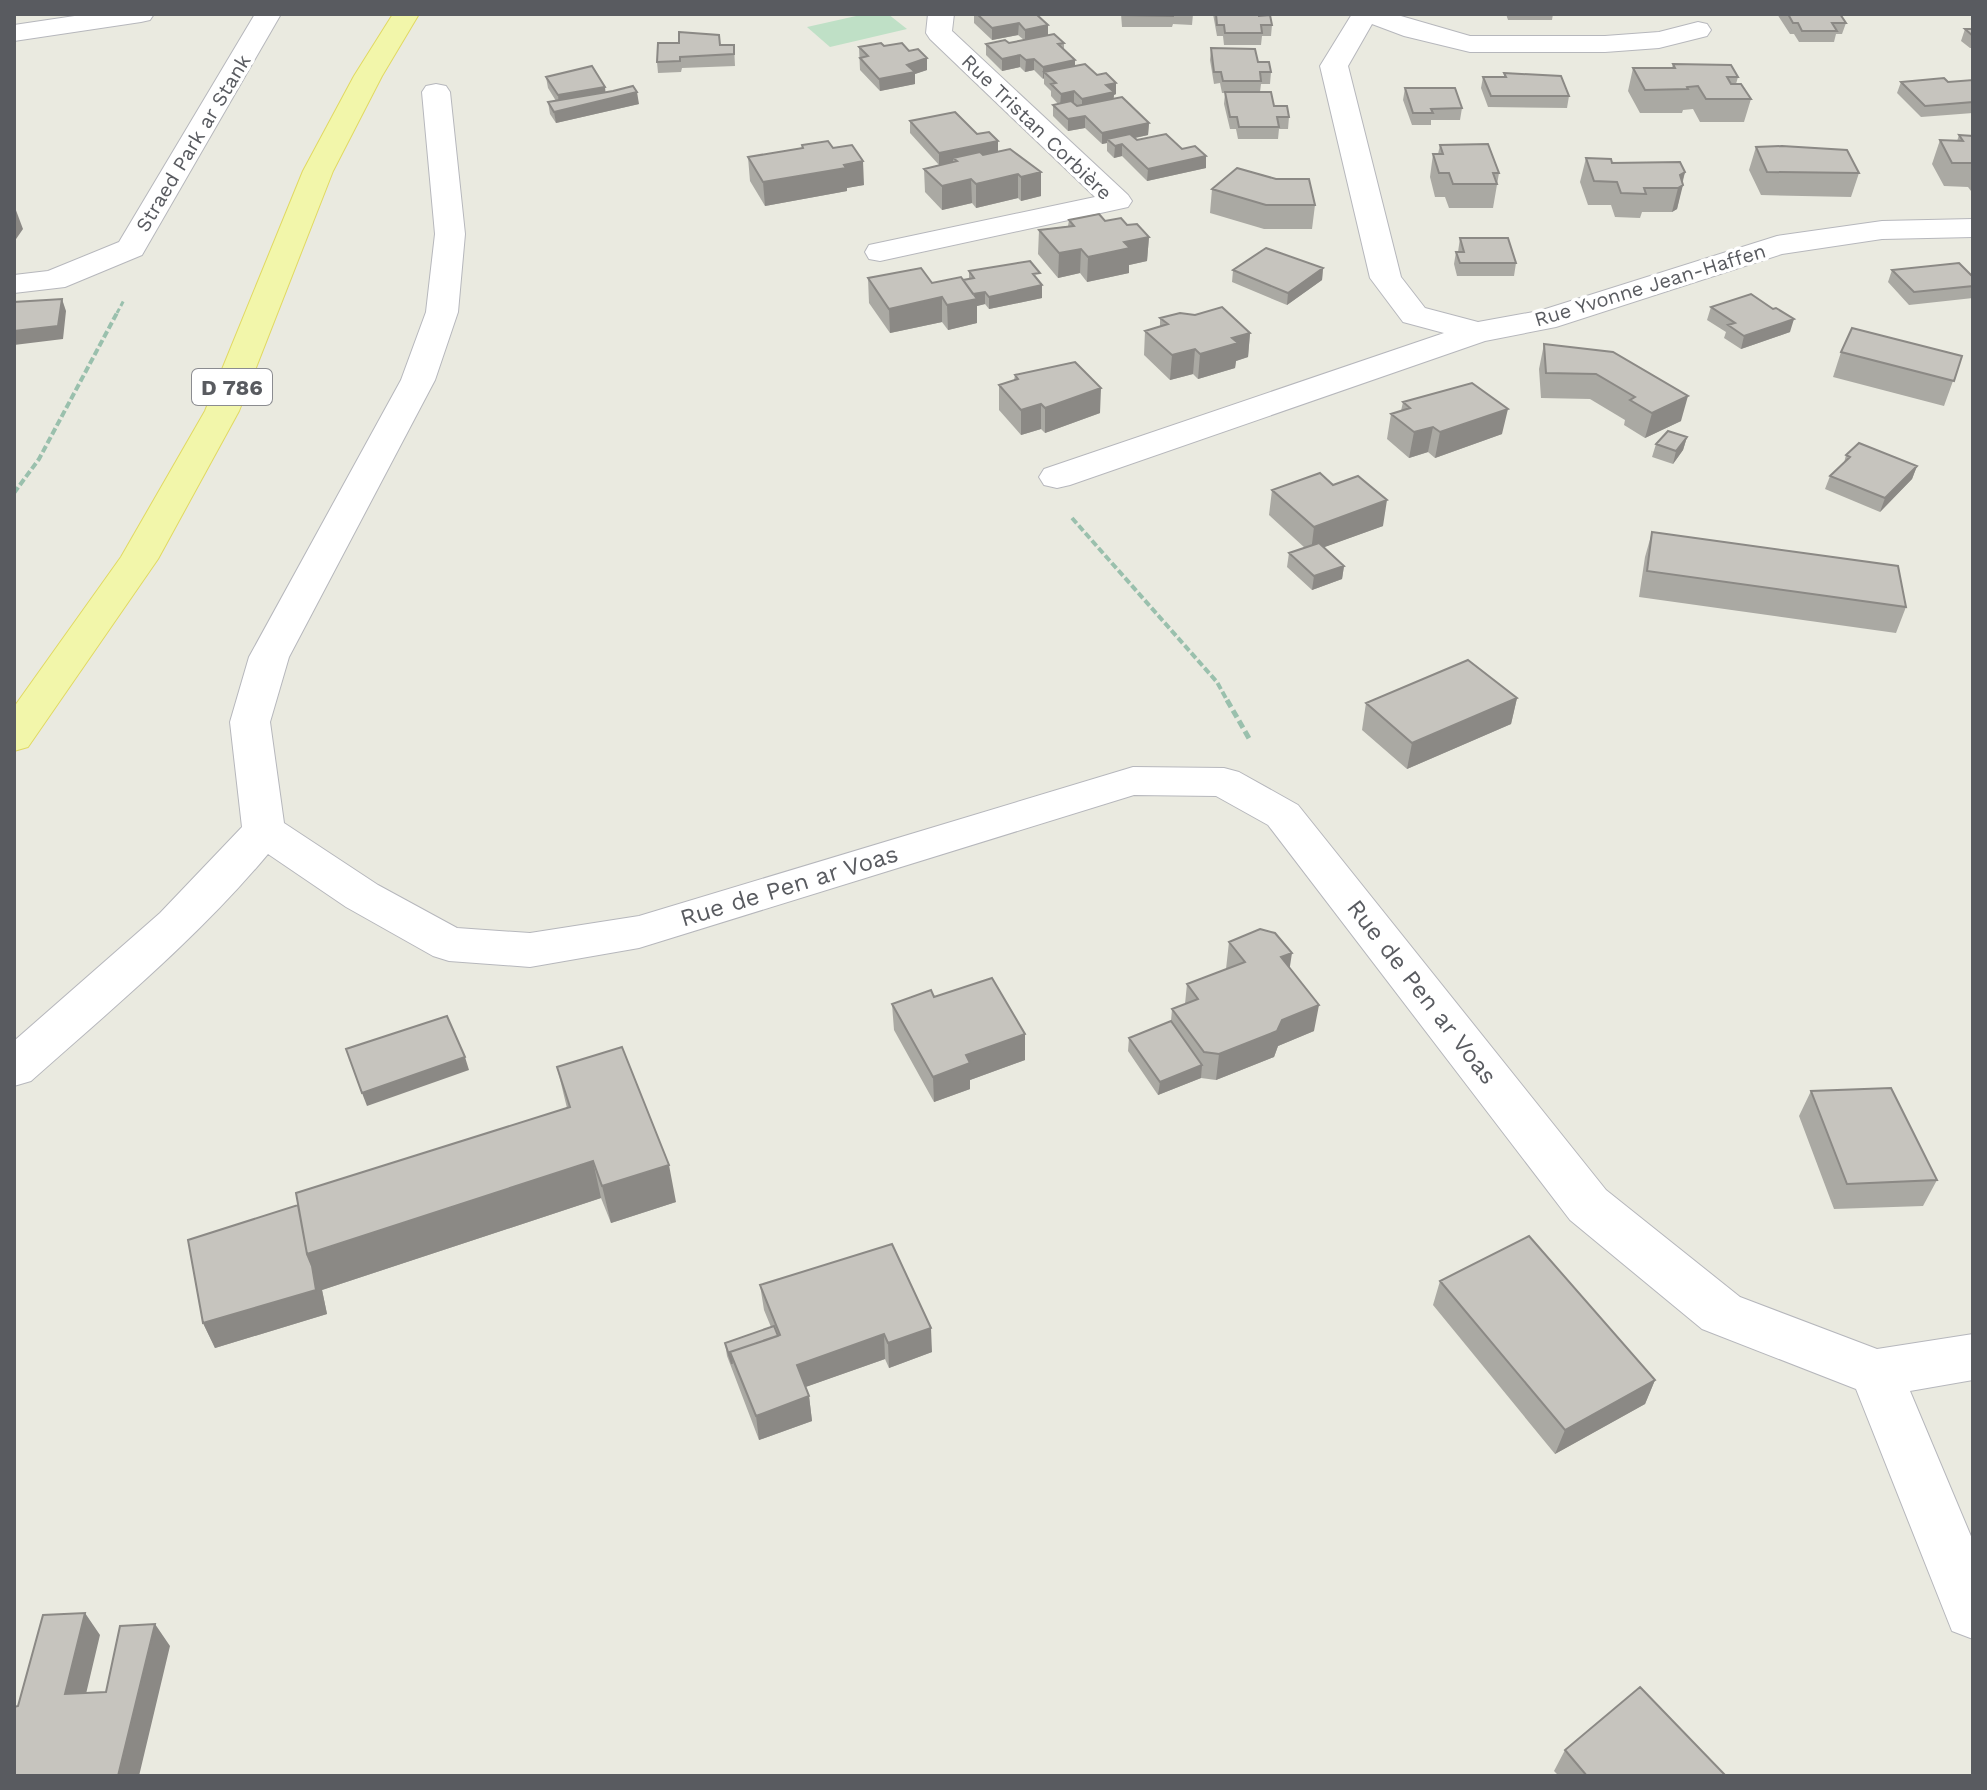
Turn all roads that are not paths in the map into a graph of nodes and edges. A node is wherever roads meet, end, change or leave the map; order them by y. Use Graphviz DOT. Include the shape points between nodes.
graph roads {
  1 [pos="141,14"];
  2 [pos="268,14"];
  3 [pos="406,14"];
  4 [pos="941,14"];
  5 [pos="1367,14"];
  6 [pos="1698,30"];
  7 [pos="14,33"];
  8 [pos="436,92"];
  9 [pos="1973,228"];
  10 [pos="880,252"];
  11 [pos="14,284"];
  12 [pos="1478,332"];
  13 [pos="1057,477"];
  14 [pos="14,737"];
  15 [pos="264,830"];
  16 [pos="14,1068"];
  17 [pos="1973,1357"];
  18 [pos="1876,1373"];
  19 [pos="1973,1611"];
  1 -- 7 [label="street"];
  2 -- 11 [label="street, Straed Park ar Stank" via="131,248 54,280"];
  3 -- 14 [label="main road, D 786" via="318,171 222,411 139,559"];
  4 -- 10 [label="street, Rue Tristan Corbière" via="939,33 1117,201"];
  5 -- 6 [label="street" via="1470,44 1605,44 1659,40"];
  5 -- 12 [label="street, Rue Yvonne Jean-Haffen" via="1334,66 1386,278 1414,315"];
  8 -- 15 [label="street" via="450,234 442,312 418,380 269,657 250,722"];
  9 -- 12 [label="street, Rue Yvonne Jean-Haffen" via="1882,230 1777,245 1545,320"];
  12 -- 13 [label="street"];
  15 -- 16 [label="street" via="229,873 152,947"];
  15 -- 18 [label="street, Rue de Pen ar Voas" via="362,896 449,944 530,950 639,932 1133,781 1224,782 1283,815 1588,1205 1721,1313"];
  17 -- 18 [label="street"];
  18 -- 19 [label="street"];
}
